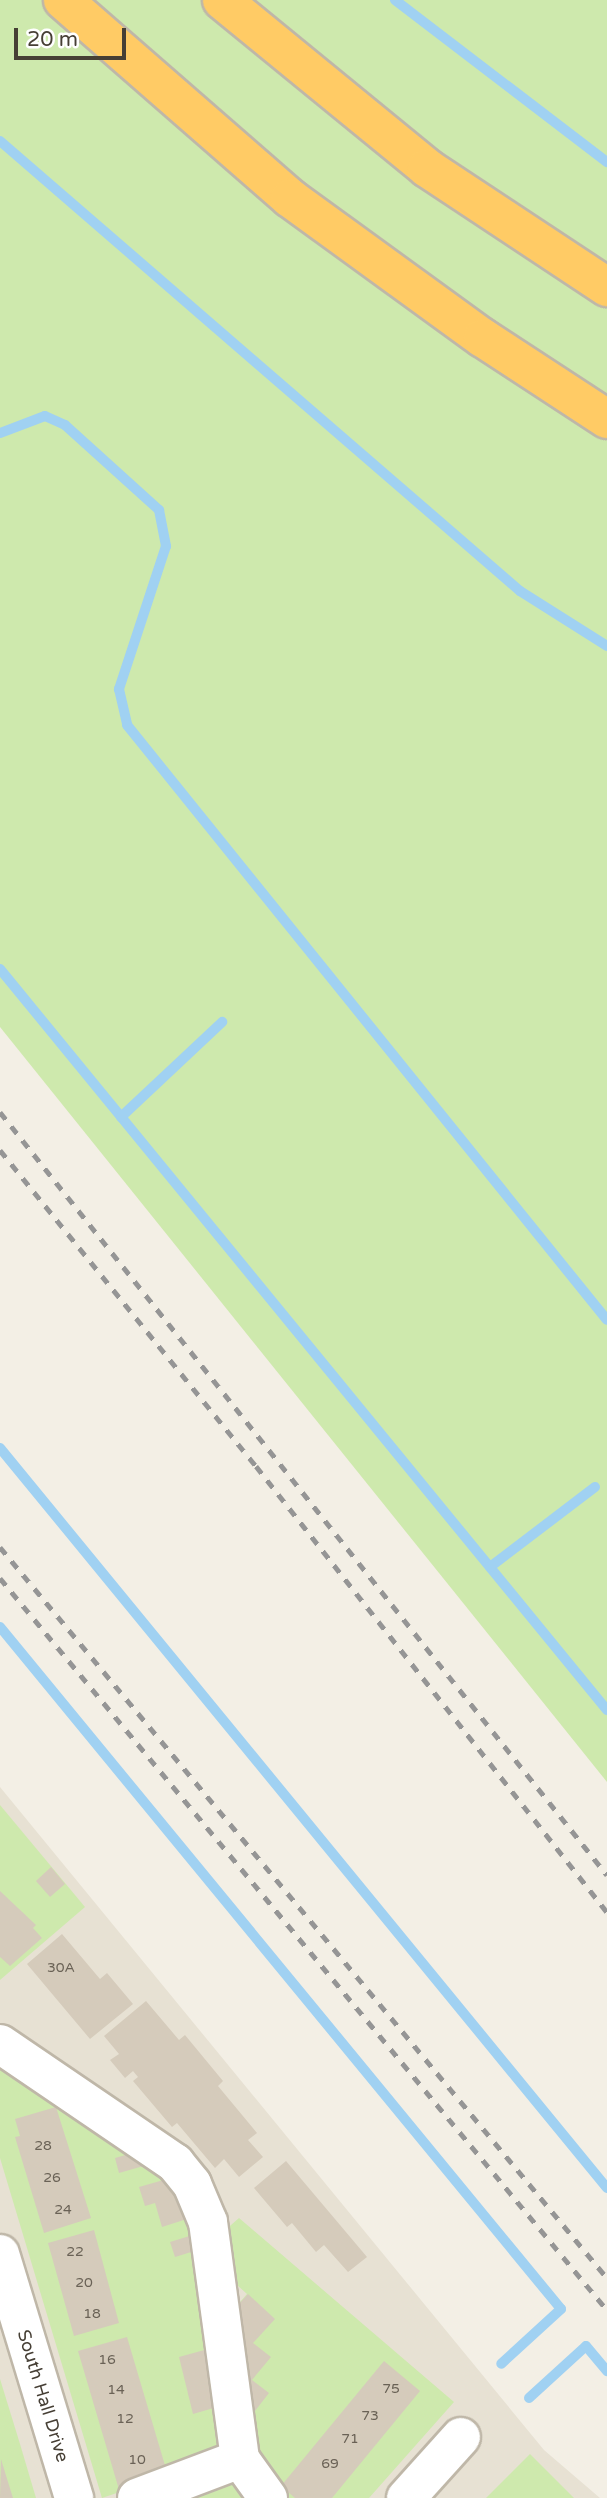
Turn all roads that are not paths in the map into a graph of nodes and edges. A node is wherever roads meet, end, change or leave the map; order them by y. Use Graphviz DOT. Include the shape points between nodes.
graph roads {
  1 [pos="63,0"];
  2 [pos="222,0"];
  3 [pos="607,286"];
  4 [pos="607,419"];
  5 [pos="0,2044"];
  6 [pos="0,2253"];
  7 [pos="11,2325"];
  8 [pos="461,2437"];
  9 [pos="240,2459"];
  10 [pos="74,2498"];
  11 [pos="136,2498"];
  12 [pos="268,2498"];
  13 [pos="406,2498"];
  1 -- 4 [label="highway" via="290,198 483,338"];
  2 -- 3 [label="highway" via="427,167"];
  5 -- 9 [label="street" via="175,2163 192,2184 214,2249"];
  6 -- 7 [label="street, South Hall Drive"];
  7 -- 10 [label="street, South Hall Drive"];
  8 -- 13 [label="street"];
  9 -- 11 [label="street"];
  9 -- 12 [label="street"];
}
